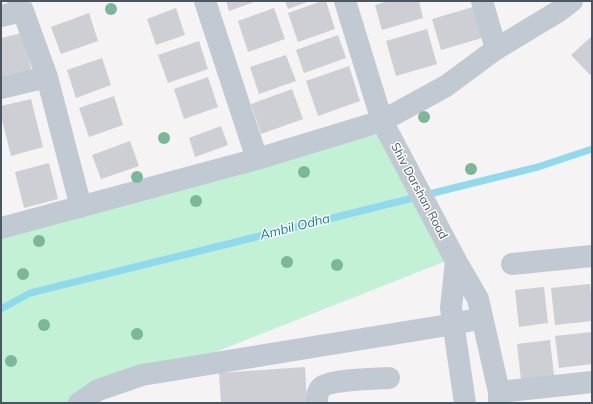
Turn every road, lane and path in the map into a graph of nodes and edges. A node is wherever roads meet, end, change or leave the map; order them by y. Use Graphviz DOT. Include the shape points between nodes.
graph roads {
  1 [pos="205,1"];
  2 [pos="345,1"];
  3 [pos="482,1"];
  4 [pos="572,1"];
  5 [pos="20,6"];
  6 [pos="1,16"];
  7 [pos="496,49"];
  8 [pos="47,77"];
  9 [pos="1,88"];
  10 [pos="382,121"];
  11 [pos="257,159"];
  12 [pos="81,207"];
  13 [pos="1,228"];
  14 [pos="592,256"];
  15 [pos="456,261"];
  16 [pos="512,264"];
  17 [pos="482,318"];
  18 [pos="454,324"];
  19 [pos="389,378"];
  20 [pos="592,382"];
  21 [pos="499,397"];
  22 [pos="79,403"];
  23 [pos="317,403"];
  24 [pos="465,403"];
  1 -- 11 [label="street"];
  2 -- 10 [label="street, Shiv Darshan Road"];
  3 -- 7 [label="street"];
  4 -- 7 [label="street"];
  5 -- 6 [label="street"];
  5 -- 8 [label="street"];
  7 -- 10 [label="street" via="446,86"];
  8 -- 9 [label="street"];
  8 -- 12 [label="street"];
  10 -- 11 [label="street"];
  10 -- 15 [label="street, Shiv Darshan Road"];
  11 -- 12 [label="street"];
  12 -- 13 [label="street"];
  14 -- 16 [label="street"];
  15 -- 17 [label="street, Shiv Darshan Road" via="478,300"];
  15 -- 18 [label="street" via="451,308"];
  17 -- 18 [label="street"];
  17 -- 21 [label="street, Shiv Darshan Road"];
  18 -- 22 [label="street" via="142,375 98,390"];
  18 -- 24 [label="street"];
  19 -- 23 [label="street" via="342,382 322,387 317,393"];
  20 -- 21 [label="street"];
}
